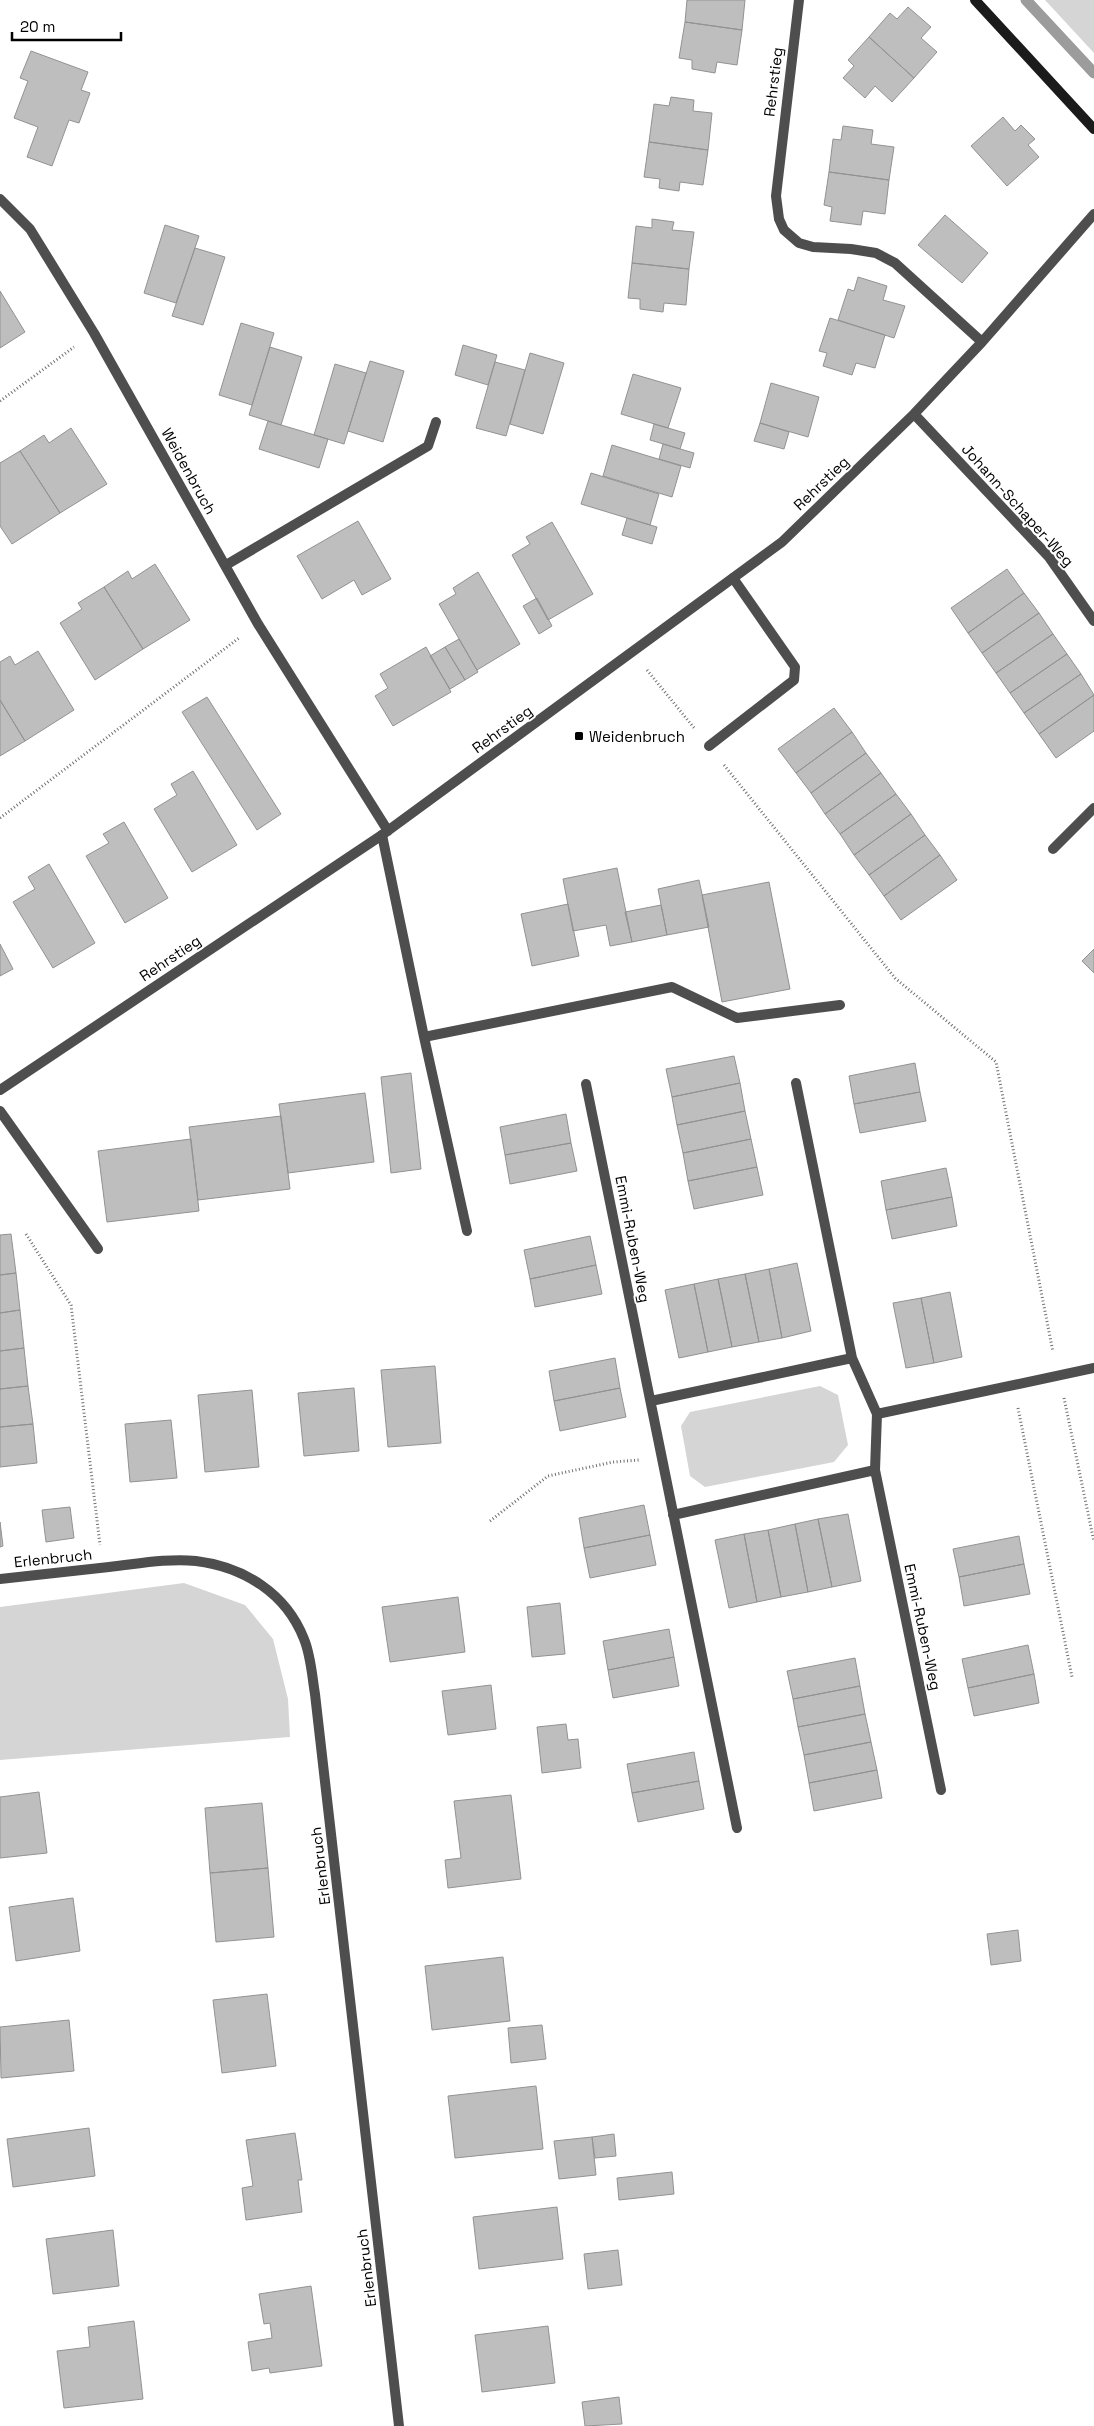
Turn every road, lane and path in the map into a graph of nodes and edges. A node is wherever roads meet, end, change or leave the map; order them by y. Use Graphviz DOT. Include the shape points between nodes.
graph roads {
  1 [pos="799,0"];
  2 [pos="975,0"];
  3 [pos="1094,129"];
  4 [pos="0,199"];
  5 [pos="1094,214"];
  6 [pos="94,333"];
  7 [pos="982,342"];
  8 [pos="0,401"];
  9 [pos="914,414"];
  10 [pos="436,422"];
  11 [pos="226,566"];
  12 [pos="733,578"];
  13 [pos="1094,621"];
  14 [pos="258,624"];
  15 [pos="632,652"];
  16 [pos="709,746"];
  17 [pos="1094,808"];
  18 [pos="0,818"];
  19 [pos="385,833"];
  20 [pos="1053,849"];
  21 [pos="840,1005"];
  22 [pos="424,1037"];
  23 [pos="796,1083"];
  24 [pos="586,1084"];
  25 [pos="0,1090"];
  26 [pos="0,1111"];
  27 [pos="467,1232"];
  28 [pos="26,1234"];
  29 [pos="98,1249"];
  30 [pos="852,1358"];
  31 [pos="1094,1368"];
  32 [pos="1058,1377"];
  33 [pos="1013,1386"];
  34 [pos="650,1401"];
  35 [pos="877,1414"];
  36 [pos="662,1458"];
  37 [pos="875,1470"];
  38 [pos="673,1515"];
  39 [pos="490,1521"];
  40 [pos="1094,1542"];
  41 [pos="102,1568"];
  42 [pos="0,1579"];
  43 [pos="1072,1676"];
  44 [pos="941,1790"];
  45 [pos="737,1828"];
  46 [pos="399,2426"];
  1 -- 7 [label="street, Rehrstieg" via="776,196 784,230 799,243 876,254 895,263"];
  2 -- 3 [label="main road"];
  4 -- 6 [label="street, Weidenbruch" via="30,229"];
  5 -- 7 [label="street, Rehrstieg"];
  6 -- 8 [label="path"];
  6 -- 11 [label="street, Weidenbruch"];
  7 -- 9 [label="street, Rehrstieg"];
  9 -- 12 [label="street, Rehrstieg" via="782,542"];
  9 -- 13 [label="street, Johann-Schaper-Weg" via="1049,557"];
  10 -- 11 [label="street" via="428,446"];
  11 -- 14 [label="street, Weidenbruch"];
  12 -- 15 [label="street, Rehrstieg"];
  12 -- 16 [label="street" via="794,667 794,680"];
  14 -- 18 [label="path"];
  14 -- 19 [label="street, Weidenbruch"];
  15 -- 16 [label="path"];
  15 -- 19 [label="street, Rehrstieg"];
  16 -- 32 [label="path" via="895,978 996,1062"];
  17 -- 20 [label="street"];
  19 -- 22 [label="street"];
  19 -- 25 [label="street, Rehrstieg"];
  21 -- 22 [label="street" via="737,1018 672,987"];
  22 -- 27 [label="street"];
  23 -- 30 [label="street, Emmi-Ruben-Weg"];
  24 -- 34 [label="street, Emmi-Ruben-Weg"];
  26 -- 29 [label="street"];
  28 -- 41 [label="path" via="71,1304"];
  30 -- 34 [label="street"];
  30 -- 35 [label="street, Emmi-Ruben-Weg"];
  31 -- 32 [label="street"];
  32 -- 33 [label="street"];
  32 -- 40 [label="path"];
  33 -- 35 [label="street"];
  33 -- 43 [label="path"];
  34 -- 36 [label="street, Emmi-Ruben-Weg"];
  35 -- 37 [label="street, Emmi-Ruben-Weg"];
  36 -- 38 [label="street, Emmi-Ruben-Weg"];
  36 -- 39 [label="path" via="613,1462 548,1476"];
  37 -- 38 [label="street"];
  37 -- 44 [label="street, Emmi-Ruben-Weg"];
  38 -- 45 [label="street, Emmi-Ruben-Weg"];
  41 -- 42 [label="street, Erlenbruch"];
  41 -- 46 [label="street, Erlenbruch" via="195,1561 230,1569 266,1587 280,1599 305,1640 323,1764"];
}
